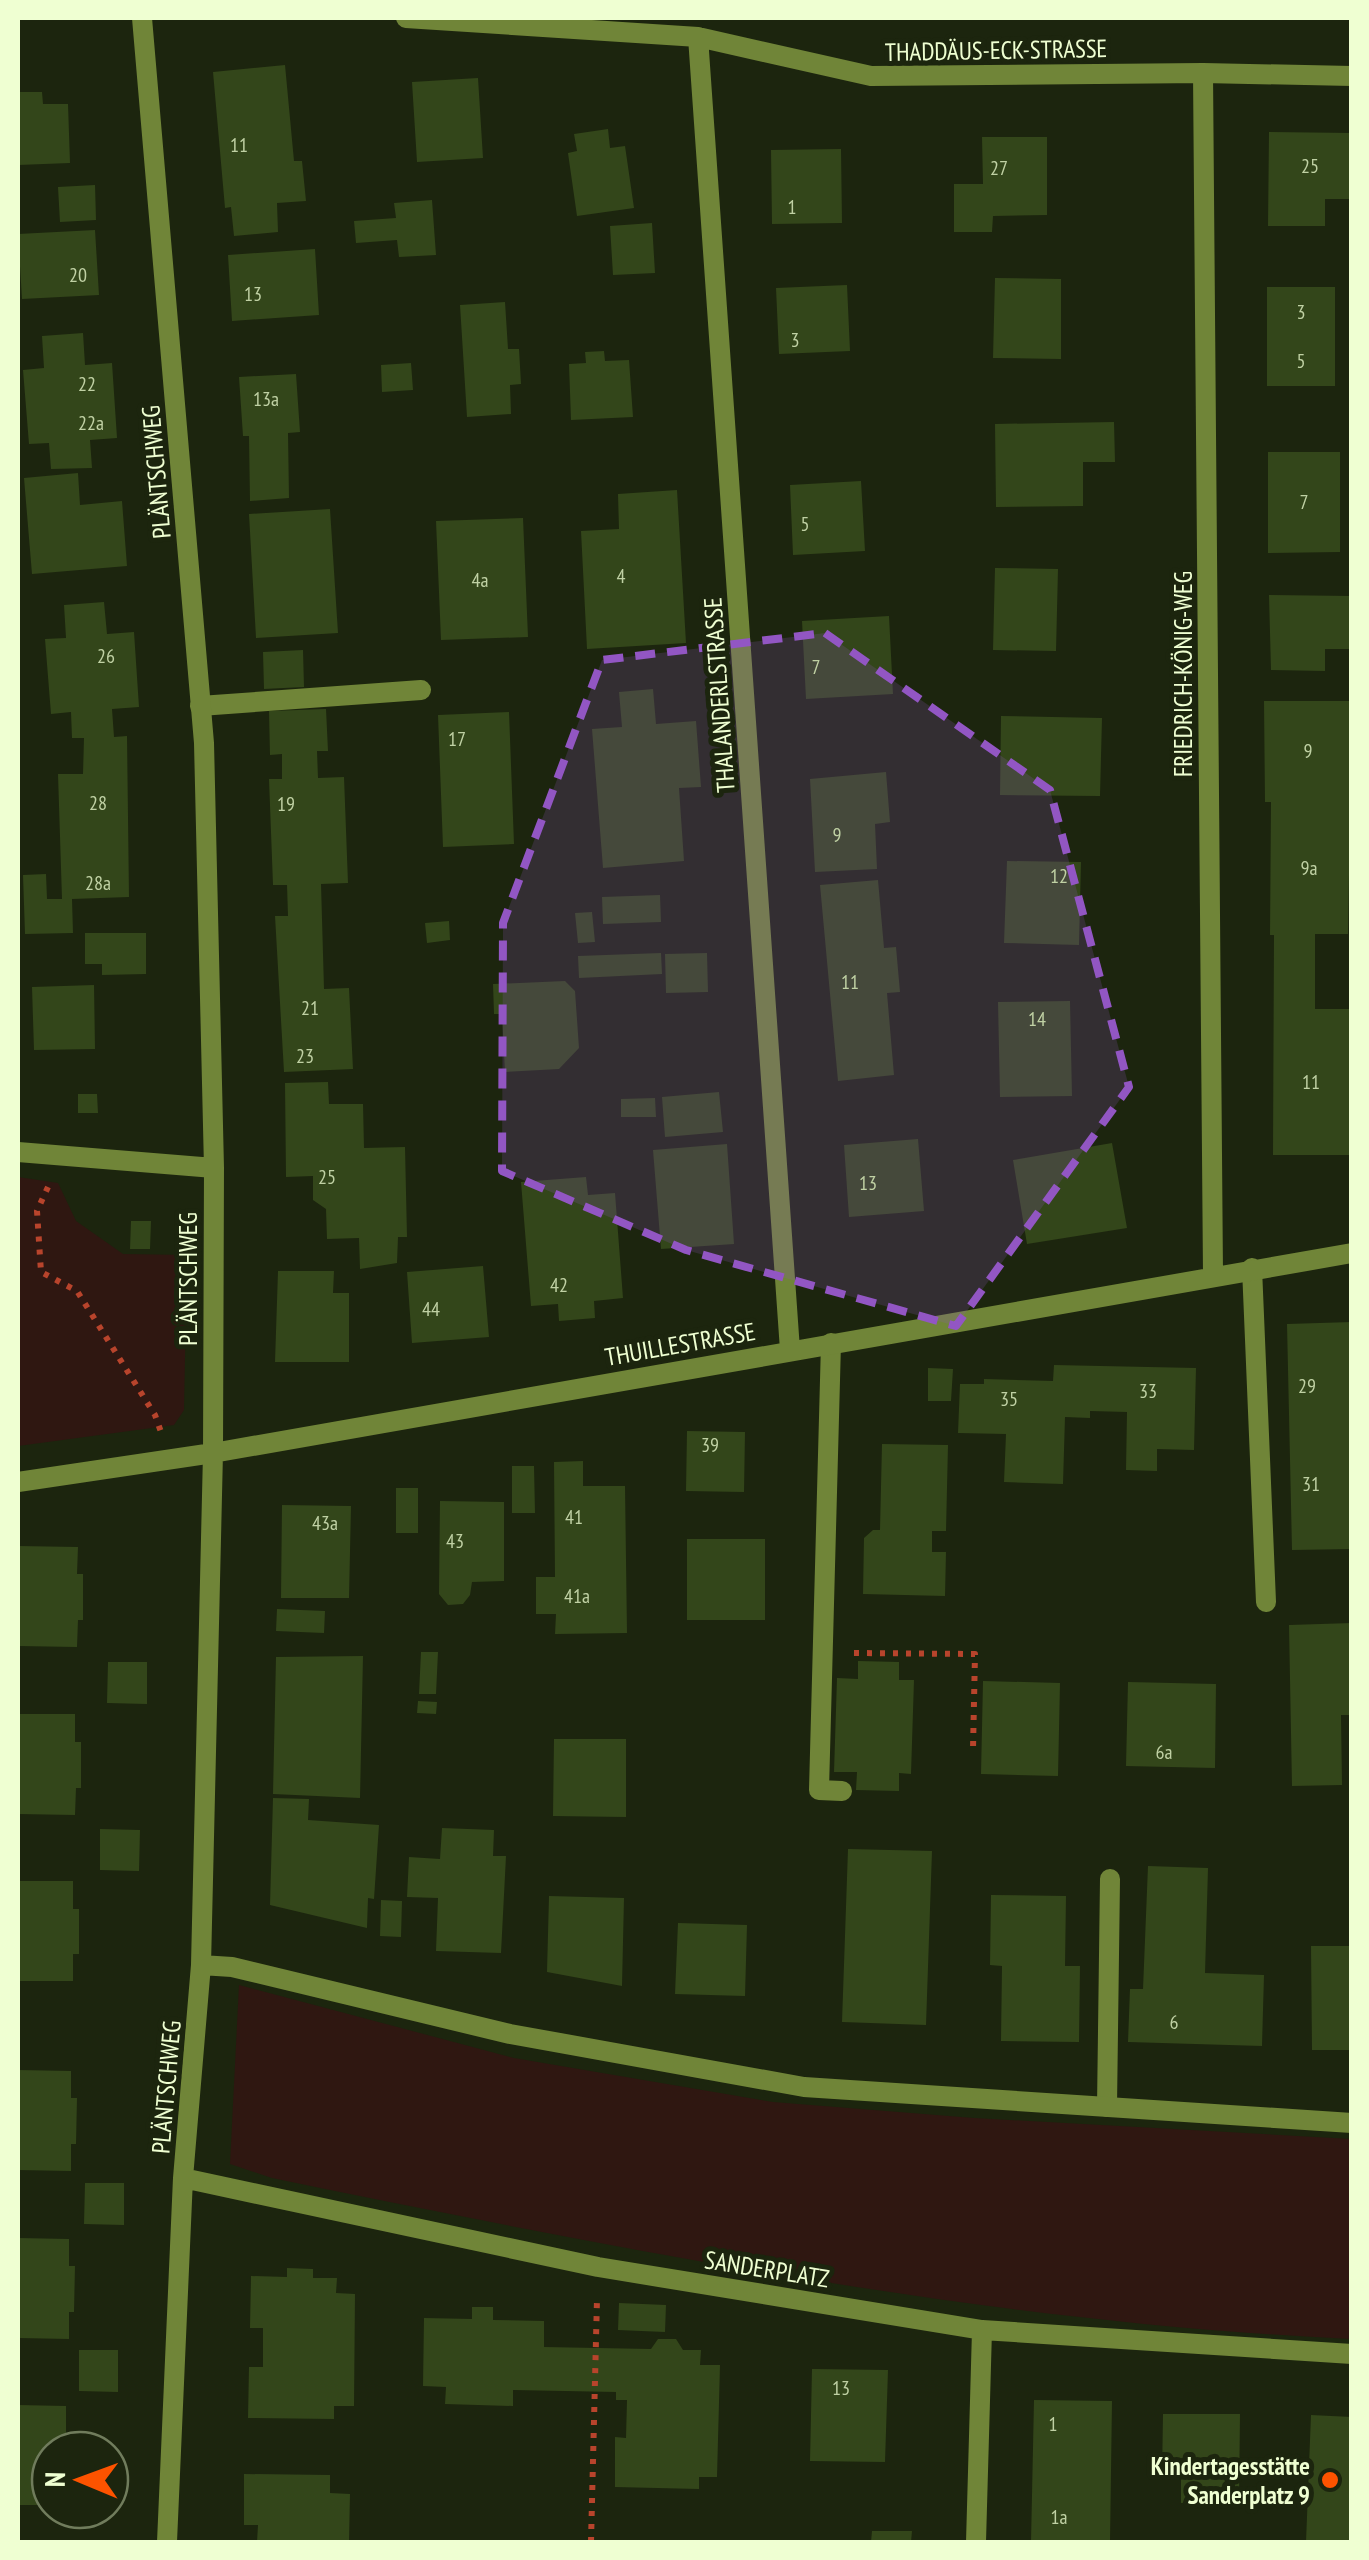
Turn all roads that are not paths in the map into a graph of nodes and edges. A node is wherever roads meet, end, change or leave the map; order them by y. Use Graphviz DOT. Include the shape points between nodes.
graph roads {
  1 [pos="142,18"];
  2 [pos="406,18"];
  3 [pos="698,37"];
  4 [pos="1204,73"];
  5 [pos="1352,76"];
  6 [pos="422,690"];
  7 [pos="200,706"];
  8 [pos="18,1152"];
  9 [pos="214,1168"];
  10 [pos="1352,1252"];
  11 [pos="1252,1268"];
  12 [pos="1213,1274"];
  13 [pos="831,1343"];
  14 [pos="790,1350"];
  15 [pos="212,1453"];
  16 [pos="18,1482"];
  17 [pos="1266,1602"];
  18 [pos="842,1791"];
  19 [pos="1110,1879"];
  20 [pos="202,1966"];
  21 [pos="1107,2107"];
  22 [pos="1352,2123"];
  23 [pos="183,2178"];
  24 [pos="982,2330"];
  25 [pos="1352,2354"];
  26 [pos="167,2542"];
  27 [pos="976,2542"];
  1 -- 7 [label="street, PLÄNTSCHWEG"];
  2 -- 3 [label="street, THADDÄUS-ECK-STRASSE"];
  3 -- 4 [label="street, THADDÄUS-ECK-STRASSE" via="872,76"];
  3 -- 14 [label="street, THALANDERLSTRASSE"];
  4 -- 5 [label="street, THADDÄUS-ECK-STRASSE"];
  4 -- 12 [label="street, FRIEDRICH-KÖNIG-WEG"];
  6 -- 7 [label="street"];
  7 -- 9 [label="street, PLÄNTSCHWEG"];
  8 -- 9 [label="street"];
  9 -- 15 [label="street, PLÄNTSCHWEG"];
  10 -- 11 [label="street, THUILLESTRASSE"];
  11 -- 12 [label="street, THUILLESTRASSE"];
  11 -- 17 [label="street"];
  12 -- 13 [label="street, THUILLESTRASSE"];
  13 -- 14 [label="street, THUILLESTRASSE"];
  13 -- 18 [label="street" via="818,1790"];
  14 -- 15 [label="street, THUILLESTRASSE"];
  15 -- 16 [label="street, THUILLESTRASSE"];
  15 -- 20 [label="street, PLÄNTSCHWEG"];
  19 -- 21 [label="street"];
  20 -- 21 [label="street" via="232,1967 510,2034 804,2088"];
  20 -- 23 [label="street, PLÄNTSCHWEG"];
  21 -- 22 [label="street"];
  23 -- 24 [label="street, SANDERPLATZ" via="598,2267"];
  23 -- 26 [label="street, PLÄNTSCHWEG"];
  24 -- 25 [label="street, SANDERPLATZ"];
  24 -- 27 [label="street"];
}
